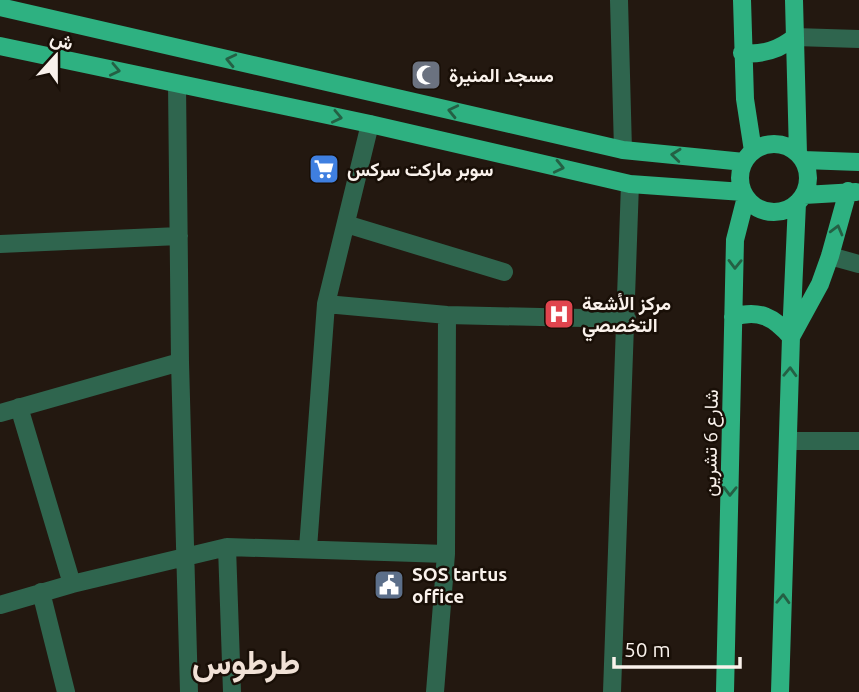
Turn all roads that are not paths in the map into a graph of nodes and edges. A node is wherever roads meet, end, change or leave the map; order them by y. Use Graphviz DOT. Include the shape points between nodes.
graph roads {
  1 [pos="619,0"];
  2 [pos="742,0"];
  3 [pos="794,0"];
  4 [pos="0,7"];
  5 [pos="795,37"];
  6 [pos="859,39"];
  7 [pos="0,46"];
  8 [pos="742,53"];
  9 [pos="177,84"];
  10 [pos="370,124"];
  11 [pos="624,150"];
  12 [pos="749,157"];
  13 [pos="800,157"];
  14 [pos="859,162"];
  15 [pos="630,184"];
  16 [pos="853,192"];
  17 [pos="744,194"];
  18 [pos="801,199"];
  19 [pos="345,223"];
  20 [pos="179,236"];
  21 [pos="0,244"];
  22 [pos="830,256"];
  23 [pos="859,264"];
  24 [pos="504,272"];
  25 [pos="326,304"];
  26 [pos="447,315"];
  27 [pos="733,317"];
  28 [pos="626,319"];
  29 [pos="791,337"];
  30 [pos="180,362"];
  31 [pos="19,407"];
  32 [pos="0,413"];
  33 [pos="788,441"];
  34 [pos="859,441"];
  35 [pos="227,547"];
  36 [pos="308,548"];
  37 [pos="446,554"];
  38 [pos="186,558"];
  39 [pos="72,584"];
  40 [pos="41,592"];
  41 [pos="0,605"];
  42 [pos="66,692"];
  43 [pos="189,692"];
  44 [pos="232,692"];
  45 [pos="435,692"];
  46 [pos="612,692"];
  47 [pos="725,692"];
  48 [pos="780,692"];
  1 -- 11 [label="street"];
  2 -- 8 [label="main road"];
  3 -- 5 [label="main road"];
  11 -- 4 [label="main road, one-way"];
  5 -- 6 [label="street"];
  5 -- 8 [label="main road" via="776,50"];
  5 -- 13 [label="main road"];
  7 -- 9 [label="main road, one-way"];
  8 -- 12 [label="main road"];
  9 -- 10 [label="main road, one-way"];
  9 -- 20 [label="street"];
  10 -- 15 [label="main road, one-way"];
  10 -- 19 [label="street"];
  12 -- 11 [label="main road, one-way"];
  12 -- 13 [label="main road" via="764,145 776,144"];
  12 -- 17 [label="main road" via="740,182"];
  13 -- 14 [label="main road"];
  13 -- 18 [label="main road" via="808,183"];
  15 -- 17 [label="main road"];
  15 -- 28 [label="street"];
  16 -- 18 [label="main road"];
  22 -- 16 [label="main road, one-way"];
  17 -- 18 [label="main road" via="752,204 770,212"];
  17 -- 27 [label="main road, شارع 6 تشرين, one-way" via="735,240"];
  18 -- 29 [label="main road"];
  19 -- 24 [label="street"];
  19 -- 25 [label="street"];
  20 -- 21 [label="street"];
  20 -- 30 [label="street"];
  22 -- 23 [label="street"];
  22 -- 29 [label="main road" via="811,304"];
  25 -- 26 [label="street"];
  25 -- 36 [label="street"];
  26 -- 28 [label="street"];
  26 -- 37 [label="street"];
  27 -- 29 [label="main road" via="763,314"];
  27 -- 47 [label="main road, شارع 6 تشرين, one-way"];
  28 -- 46 [label="street"];
  33 -- 29 [label="main road, one-way"];
  30 -- 31 [label="street"];
  30 -- 38 [label="street"];
  31 -- 32 [label="street"];
  31 -- 39 [label="street"];
  33 -- 34 [label="street"];
  48 -- 33 [label="main road, one-way"];
  35 -- 36 [label="street"];
  35 -- 38 [label="street"];
  35 -- 44 [label="street"];
  36 -- 37 [label="street"];
  37 -- 45 [label="street"];
  38 -- 39 [label="street"];
  38 -- 43 [label="street"];
  39 -- 40 [label="street"];
  40 -- 41 [label="street"];
  40 -- 42 [label="street"];
}
